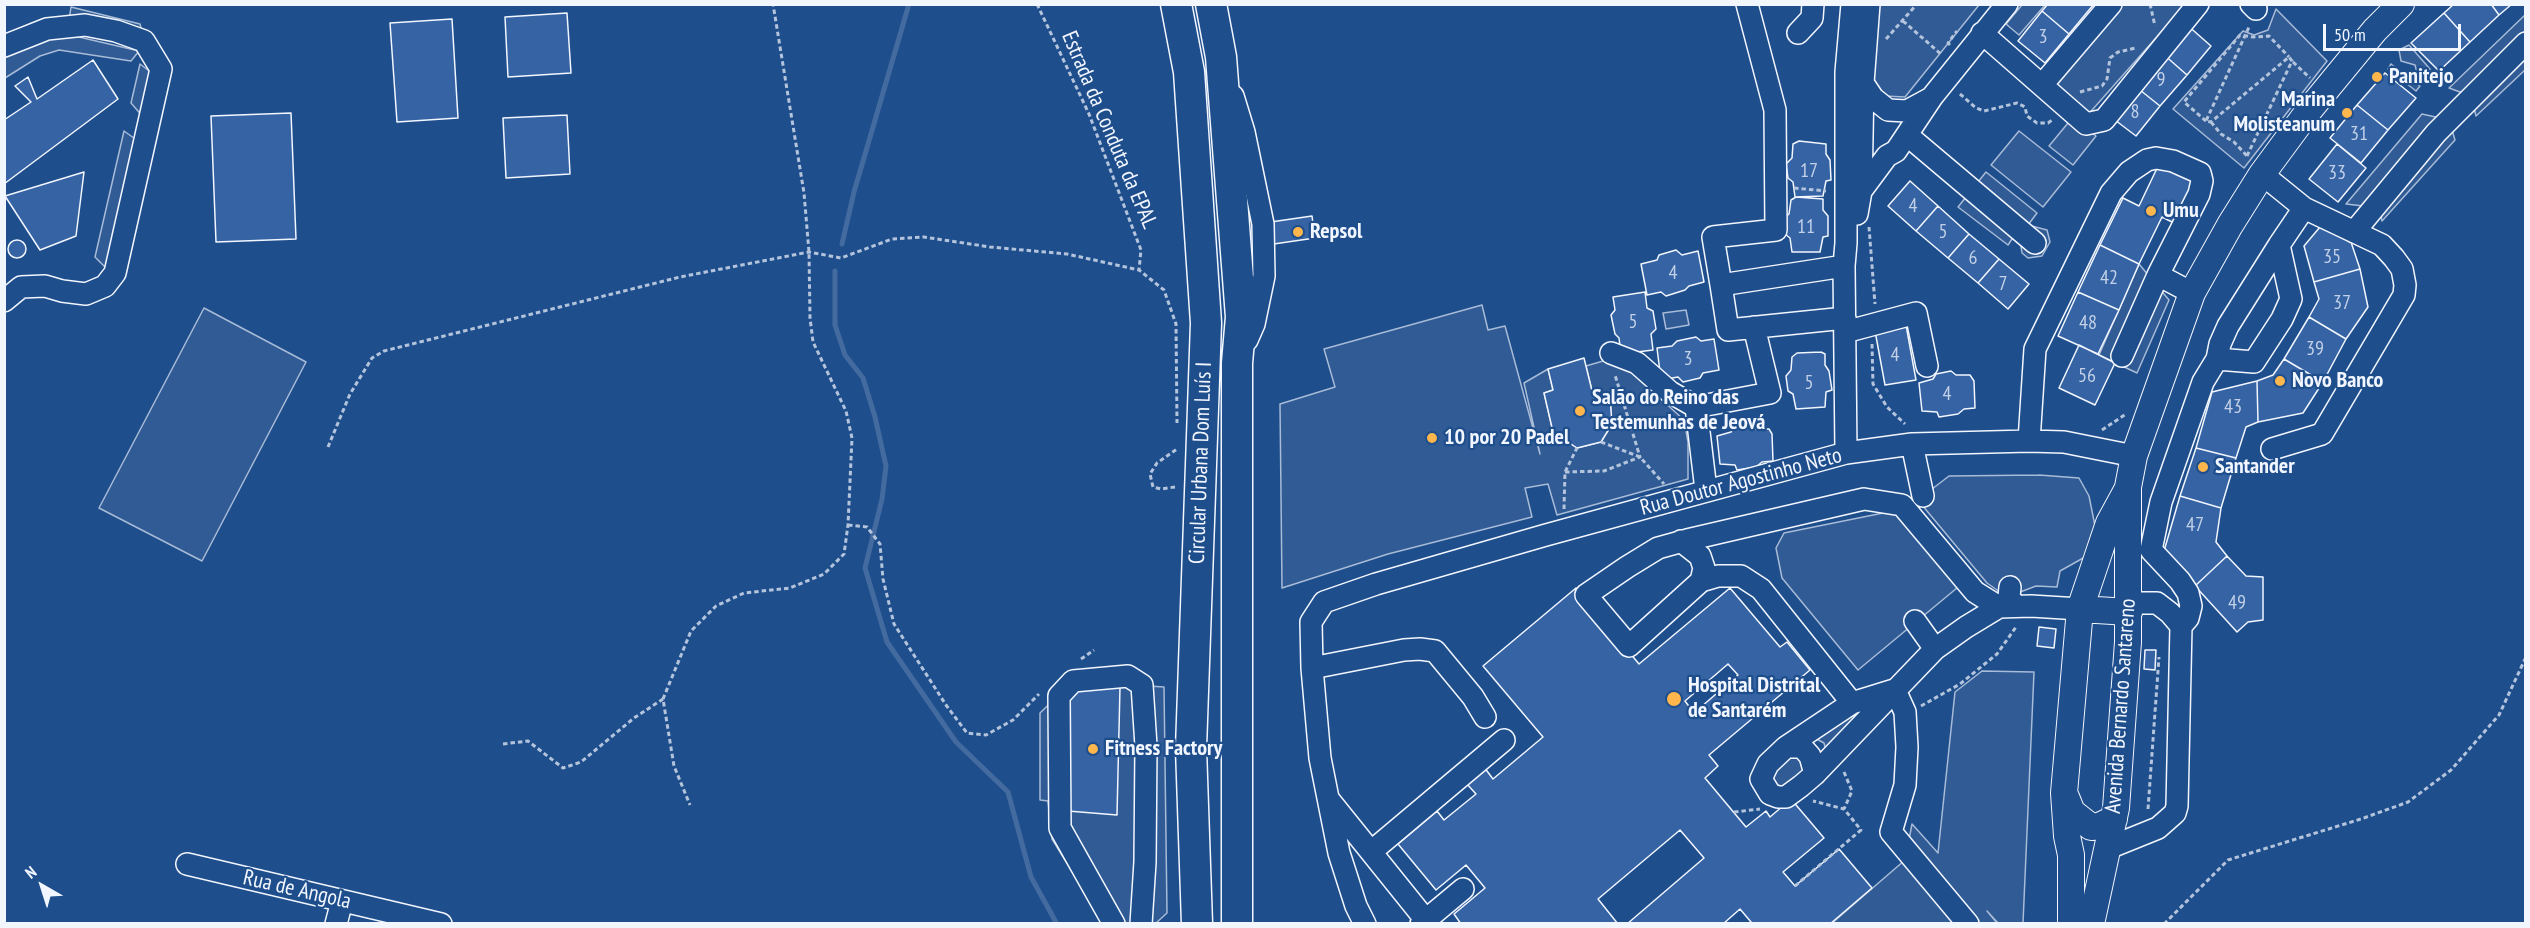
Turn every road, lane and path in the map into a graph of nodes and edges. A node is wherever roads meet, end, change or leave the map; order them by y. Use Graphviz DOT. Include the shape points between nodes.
graph roads {
  1 [pos="773,4"];
  2 [pos="1038,4"];
  3 [pos="1176,4"];
  4 [pos="1211,4"];
  5 [pos="1747,4"];
  6 [pos="1813,4"];
  7 [pos="1852,4"];
  8 [pos="1869,4"];
  9 [pos="1917,4"];
  10 [pos="2007,4"];
  11 [pos="2111,4"];
  12 [pos="2150,4"];
  13 [pos="2198,4"];
  14 [pos="2401,4"];
  15 [pos="2254,7"];
  16 [pos="1903,21"];
  17 [pos="1798,33"];
  18 [pos="1982,33"];
  19 [pos="2151,33"];
  20 [pos="2245,37"];
  21 [pos="2526,43"];
  22 [pos="4,46"];
  23 [pos="2140,46"];
  24 [pos="2289,57"];
  25 [pos="1956,68"];
  26 [pos="1864,72"];
  27 [pos="2042,85"];
  28 [pos="1959,93"];
  29 [pos="1932,97"];
  30 [pos="2067,107"];
  31 [pos="2209,121"];
  32 [pos="1906,135"];
  33 [pos="2254,165"];
  34 [pos="1776,187"];
  35 [pos="1853,192"];
  36 [pos="2304,208"];
  37 [pos="2354,232"];
  38 [pos="2035,243"];
  39 [pos="2279,245"];
  40 [pos="809,252"];
  41 [pos="1844,266"];
  42 [pos="1139,270"];
  43 [pos="2158,275"];
  44 [pos="1721,285"];
  45 [pos="2192,293"];
  46 [pos="4,301"];
  47 [pos="1845,325"];
  48 [pos="1754,327"];
  49 [pos="2122,356"];
  50 [pos="2217,359"];
  51 [pos="1613,363"];
  52 [pos="1927,366"];
  53 [pos="1696,407"];
  54 [pos="1177,426"];
  55 [pos="1177,438"];
  56 [pos="2029,441"];
  57 [pos="1601,442"];
  58 [pos="1912,444"];
  59 [pos="328,447"];
  60 [pos="1577,448"];
  61 [pos="1177,449"];
  62 [pos="2272,449"];
  63 [pos="1846,453"];
  64 [pos="2134,456"];
  65 [pos="1640,458"];
  66 [pos="1177,459"];
  67 [pos="1565,472"];
  68 [pos="1177,478"];
  69 [pos="2128,487"];
  70 [pos="1706,490"];
  71 [pos="1923,496"];
  72 [pos="1677,498"];
  73 [pos="848,525"];
  74 [pos="1564,531"];
  75 [pos="1681,542"];
  76 [pos="1701,581"];
  77 [pos="2014,601"];
  78 [pos="2129,607"];
  79 [pos="2080,609"];
  80 [pos="1915,621"];
  81 [pos="2181,626"];
  82 [pos="1935,649"];
  83 [pos="1094,650"];
  84 [pos="2526,657"];
  85 [pos="1076,663"];
  86 [pos="1312,668"];
  87 [pos="1046,687"];
  88 [pos="1895,690"];
  89 [pos="663,699"];
  90 [pos="1852,703"];
  91 [pos="1905,712"];
  92 [pos="1485,717"];
  93 [pos="1504,740"];
  94 [pos="503,744"];
  95 [pos="1786,747"];
  96 [pos="1842,767"];
  97 [pos="1815,774"];
  98 [pos="2064,794"];
  99 [pos="1803,798"];
  100 [pos="1330,800"];
  101 [pos="690,806"];
  102 [pos="1844,809"];
  103 [pos="2114,819"];
  104 [pos="2106,849"];
  105 [pos="1372,851"];
  106 [pos="187,864"];
  107 [pos="1795,886"];
  108 [pos="1463,889"];
  109 [pos="1143,896"];
  110 [pos="342,901"];
  111 [pos="1103,904"];
  112 [pos="1426,922"];
  113 [pos="336,924"];
  114 [pos="441,924"];
  115 [pos="1114,924"];
  116 [pos="1141,924"];
  117 [pos="1197,924"];
  118 [pos="1237,924"];
  119 [pos="1365,924"];
  120 [pos="1968,924"];
  121 [pos="2071,924"];
  122 [pos="2091,924"];
  123 [pos="2164,924"];
  1 -- 40 [label="path" via="804,193"];
  2 -- 42 [label="path, Estrada da Conduta da EPAL" via="1097,135 1141,250"];
  3 -- 117 [label="highway, Circular Urbana Dom Luís I" via="1189,72 1206,323 1191,748"];
  4 -- 118 [label="highway, Circular Urbana Dom Luís I" via="1221,57 1241,317 1237,363"];
  5 -- 34 [label="street" via="1775,110"];
  6 -- 17 [label="street" via="1812,18"];
  7 -- 35 [label="street" via="1846,123"];
  8 -- 26 [label="street"];
  9 -- 16 [label="path"];
  10 -- 18 [label="street"];
  11 -- 27 [label="street"];
  12 -- 19 [label="path" via="2155,27"];
  13 -- 30 [label="street" via="2104,120 2086,124"];
  14 -- 33 [label="main road, Avenida Bernardo Santareno"];
  15 -- 20 [label="path"];
  16 -- 25 [label="path"];
  16 -- 26 [label="path"];
  18 -- 25 [label="street"];
  18 -- 27 [label="street"];
  20 -- 24 [label="path" via="2269,36"];
  20 -- 31 [label="path"];
  20 -- 31 [label="path" via="2240,35 2184,102"];
  21 -- 37 [label="street" via="2436,133"];
  22 -- 46 [label="street" via="47,29 85,25 144,41 161,69 115,273 105,286 86,294 45,286 21,287"];
  23 -- 30 [label="path" via="2110,58 2102,86 2079,93"];
  24 -- 31 [label="path"];
  24 -- 33 [label="path" via="2292,61"];
  25 -- 29 [label="street"];
  26 -- 29 [label="street" via="1873,98 1888,110 1907,111"];
  26 -- 35 [label="street"];
  27 -- 30 [label="street"];
  28 -- 30 [label="path" via="1984,111 2017,103 2037,123 2048,123"];
  29 -- 32 [label="street"];
  31 -- 33 [label="path"];
  32 -- 35 [label="street" via="1896,151"];
  32 -- 38 [label="street"];
  33 -- 36 [label="street"];
  33 -- 45 [label="main road, Avenida Bernardo Santareno"];
  34 -- 35 [label="path"];
  34 -- 44 [label="street" via="1776,230 1713,237"];
  35 -- 41 [label="street" via="1857,213 1846,243"];
  36 -- 37 [label="street"];
  36 -- 39 [label="street"];
  37 -- 62 [label="street" via="2382,245 2394,258 2404,278 2404,295 2322,434"];
  39 -- 50 [label="street" via="2228,326"];
  39 -- 50 [label="street" via="2291,299 2282,319 2254,362"];
  40 -- 42 [label="path" via="841,258 892,239 924,237 1067,254"];
  40 -- 59 [label="path" via="680,277 384,351 372,358 350,394"];
  40 -- 73 [label="path" via="813,342 846,411 852,438"];
  41 -- 44 [label="street"];
  41 -- 47 [label="street"];
  42 -- 54 [label="path" via="1164,290 1176,324"];
  43 -- 45 [label="street"];
  43 -- 49 [label="street"];
  43 -- 56 [label="street" via="2202,181 2200,173 2185,165 2157,158 2129,172 2110,193 2035,349"];
  44 -- 48 [label="street" via="1728,330"];
  45 -- 64 [label="main road, Avenida Bernardo Santareno"];
  47 -- 48 [label="street"];
  47 -- 52 [label="street" via="1916,313"];
  47 -- 63 [label="street"];
  48 -- 53 [label="street" via="1770,393"];
  50 -- 81 [label="street" via="2203,382 2161,502 2151,550 2188,593 2191,606"];
  51 -- 53 [label="street" via="1637,363 1670,392"];
  51 -- 65 [label="path"];
  53 -- 70 [label="street"];
  55 -- 61 [label="path"];
  56 -- 58 [label="street, Rua Doutor Agostinho Neto"];
  56 -- 64 [label="street, Rua Doutor Agostinho Neto" via="2064,442"];
  57 -- 65 [label="path"];
  58 -- 63 [label="street, Rua Doutor Agostinho Neto"];
  58 -- 71 [label="street"];
  60 -- 67 [label="path"];
  61 -- 66 [label="path"];
  61 -- 68 [label="path" via="1157,463 1150,474 1153,487 1161,489 1178,487"];
  63 -- 70 [label="street, Rua Doutor Agostinho Neto"];
  64 -- 69 [label="main road, Avenida Bernardo Santareno"];
  65 -- 67 [label="path" via="1605,471"];
  65 -- 72 [label="path"];
  67 -- 74 [label="path"];
  69 -- 78 [label="main road, Avenida Bernardo Santareno"];
  69 -- 79 [label="main road, Avenida Bernardo Santareno" via="2109,523"];
  70 -- 72 [label="street, Rua Doutor Agostinho Neto"];
  72 -- 74 [label="street, Rua Doutor Agostinho Neto"];
  73 -- 87 [label="path" via="867,527 879,543 894,624 967,733 986,735 1013,720"];
  73 -- 89 [label="path" via="844,554 824,574 790,588 744,593 716,606 691,632"];
  74 -- 86 [label="street, Rua Doutor Agostinho Neto" via="1324,602 1311,622"];
  75 -- 76 [label="street" via="1700,556 1704,568"];
  75 -- 76 [label="street" via="1658,548 1586,595 1629,646"];
  75 -- 77 [label="street" via="1864,500 1902,506 1975,592"];
  76 -- 90 [label="street" via="1741,576 1761,589"];
  77 -- 79 [label="street"];
  77 -- 82 [label="street"];
  77 -- 91 [label="path" via="1997,654 1960,684"];
  78 -- 79 [label="main road"];
  78 -- 81 [label="street" via="2157,603"];
  78 -- 103 [label="main road, Avenida Bernardo Santareno"];
  79 -- 98 [label="main road, Avenida Bernardo Santareno"];
  80 -- 82 [label="street"];
  81 -- 104 [label="street" via="2175,813 2158,828"];
  82 -- 88 [label="street"];
  83 -- 85 [label="path"];
  84 -- 123 [label="path" via="2499,715 2451,770 2408,802 2228,860"];
  86 -- 92 [label="street" via="1404,650 1435,651"];
  86 -- 100 [label="street, Rua Doutor Agostinho Neto" via="1320,758"];
  88 -- 90 [label="street"];
  88 -- 91 [label="street"];
  88 -- 97 [label="street"];
  89 -- 94 [label="path" via="581,762 562,768 528,741"];
  89 -- 101 [label="path" via="674,766"];
  90 -- 95 [label="street"];
  91 -- 120 [label="street" via="1905,785 1892,832"];
  93 -- 105 [label="street"];
  95 -- 97 [label="street" via="1802,747 1810,756"];
  95 -- 97 [label="street" via="1762,773 1764,787 1770,794 1786,797"];
  96 -- 102 [label="path" via="1852,791"];
  98 -- 103 [label="main road" via="2072,812 2091,827"];
  98 -- 121 [label="main road, Avenida Bernardo Santareno" via="2072,855"];
  99 -- 102 [label="path"];
  100 -- 105 [label="street"];
  100 -- 119 [label="street, Rua Doutor Agostinho Neto" via="1339,853"];
  102 -- 107 [label="path" via="1862,830"];
  103 -- 104 [label="main road, Avenida Bernardo Santareno"];
  104 -- 122 [label="main road, Avenida Bernardo Santareno"];
  105 -- 112 [label="street"];
  106 -- 110 [label="street, Rua de Angola"];
  108 -- 112 [label="street"];
  109 -- 111 [label="street" via="1132,912"];
  109 -- 111 [label="street" via="1146,746 1142,685 1128,676 1074,681 1059,696 1060,828"];
  109 -- 116 [label="street"];
  110 -- 113 [label="street"];
  110 -- 114 [label="street, Rua de Angola"];
  111 -- 115 [label="street"];
}
